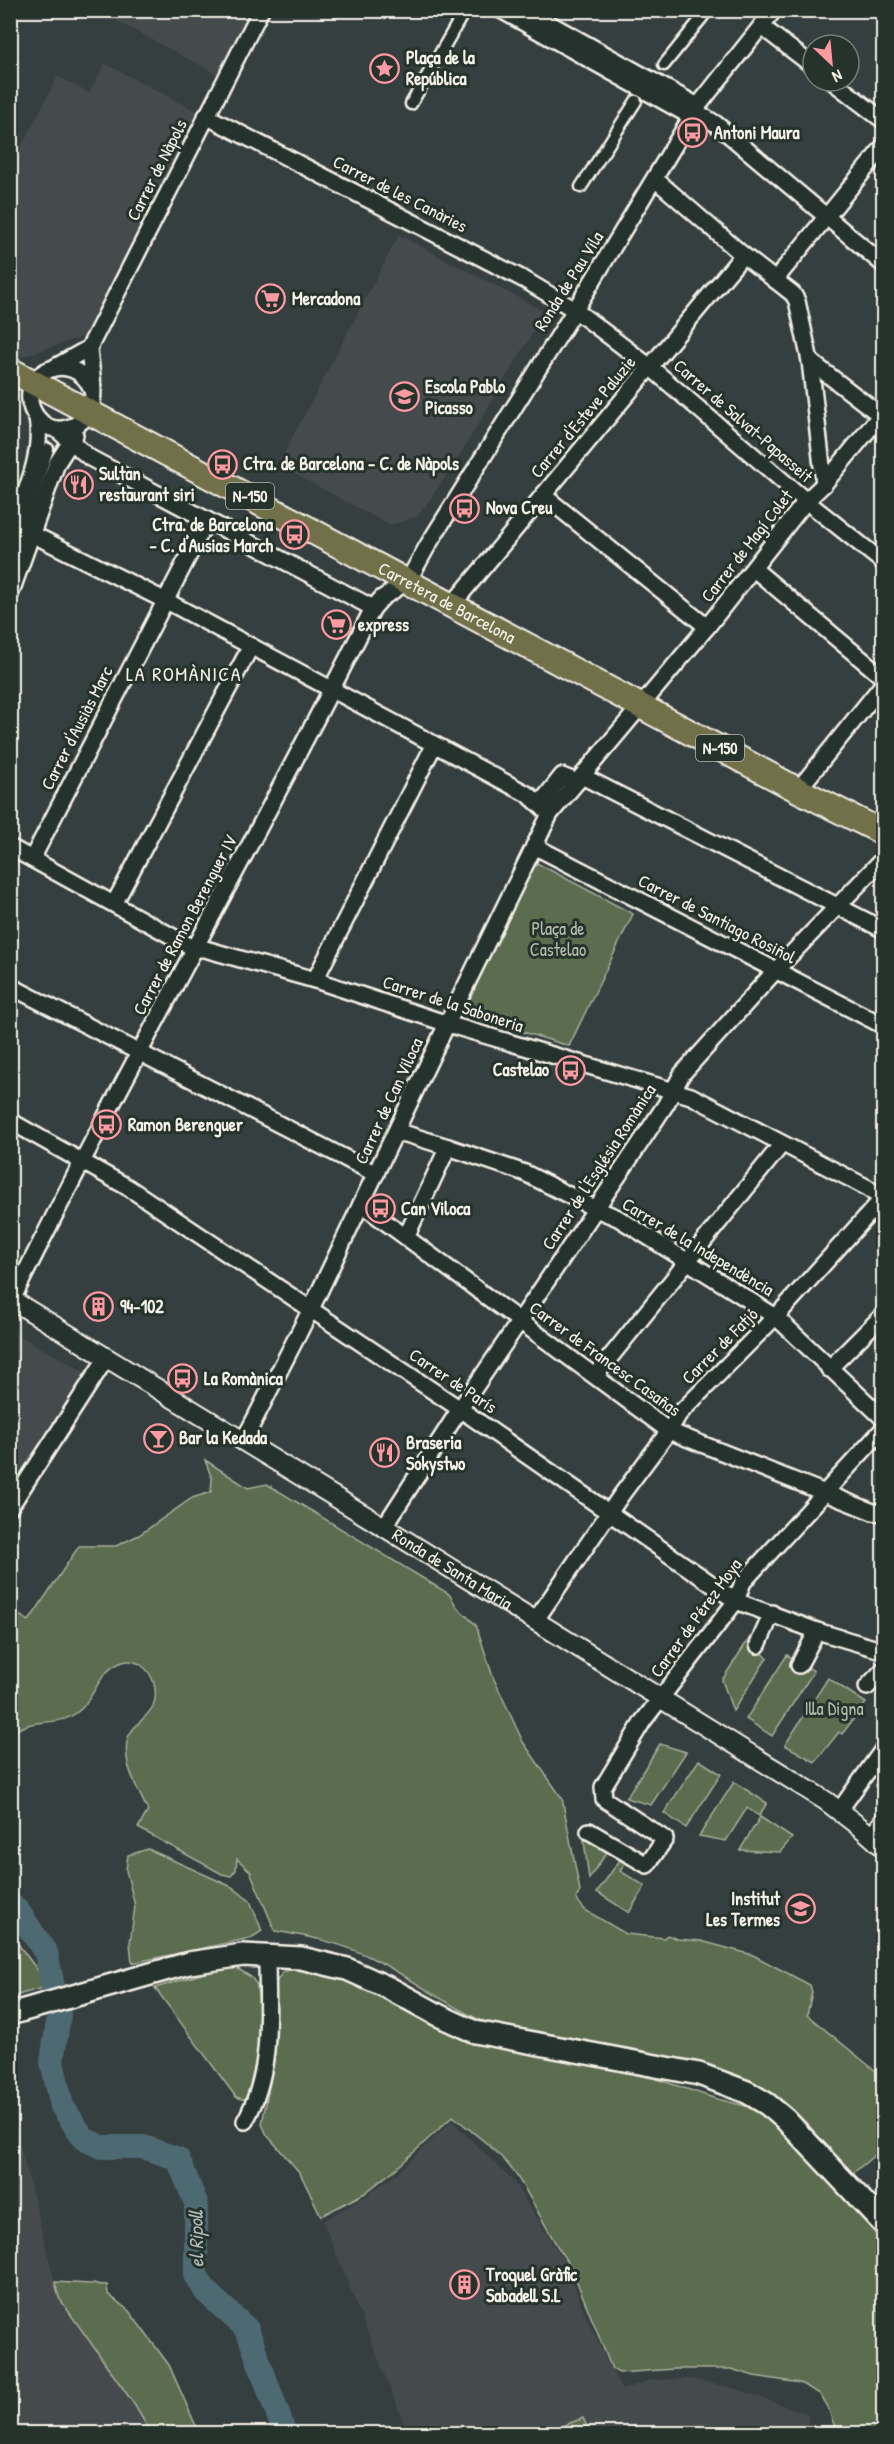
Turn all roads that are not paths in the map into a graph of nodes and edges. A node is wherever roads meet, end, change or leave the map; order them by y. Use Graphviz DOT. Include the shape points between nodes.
graph roads {
  1 [pos="261,10"];
  2 [pos="465,10"];
  3 [pos="501,10"];
  4 [pos="525,10"];
  5 [pos="708,10"];
  6 [pos="774,10"];
  7 [pos="761,26"];
  8 [pos="801,57"];
  9 [pos="664,64"];
  10 [pos="848,93"];
  11 [pos="636,101"];
  12 [pos="411,104"];
  13 [pos="695,111"];
  14 [pos="206,116"];
  15 [pos="884,121"];
  16 [pos="884,146"];
  17 [pos="655,179"];
  18 [pos="581,187"];
  19 [pos="827,218"];
  20 [pos="743,255"];
  21 [pos="884,265"];
  22 [pos="775,280"];
  23 [pos="575,310"];
  24 [pos="89,348"];
  25 [pos="810,361"];
  26 [pos="55,367"];
  27 [pos="650,367"];
  28 [pos="10,370"];
  29 [pos="35,382"];
  30 [pos="87,408"];
  31 [pos="882,415"];
  32 [pos="37,418"];
  33 [pos="56,429"];
  34 [pos="71,442"];
  35 [pos="43,451"];
  36 [pos="57,463"];
  37 [pos="824,484"];
  38 [pos="543,495"];
  39 [pos="806,501"];
  40 [pos="16,504"];
  41 [pos="207,520"];
  42 [pos="19,531"];
  43 [pos="884,562"];
  44 [pos="10,566"];
  45 [pos="754,569"];
  46 [pos="408,580"];
  47 [pos="10,596"];
  48 [pos="164,602"];
  49 [pos="452,605"];
  50 [pos="373,608"];
  51 [pos="707,627"];
  52 [pos="251,646"];
  53 [pos="884,678"];
  54 [pos="884,683"];
  55 [pos="332,690"];
  56 [pos="642,706"];
  57 [pos="434,745"];
  58 [pos="579,779"];
  59 [pos="798,790"];
  60 [pos="545,809"];
  61 [pos="884,833"];
  62 [pos="534,846"];
  63 [pos="10,847"];
  64 [pos="884,858"];
  65 [pos="32,859"];
  66 [pos="114,904"];
  67 [pos="837,908"];
  68 [pos="884,930"];
  69 [pos="195,949"];
  70 [pos="776,970"];
  71 [pos="315,980"];
  72 [pos="10,986"];
  73 [pos="447,1024"];
  74 [pos="884,1026"];
  75 [pos="139,1052"];
  76 [pos="672,1091"];
  77 [pos="10,1121"];
  78 [pos="395,1134"];
  79 [pos="782,1144"];
  80 [pos="448,1147"];
  81 [pos="82,1161"];
  82 [pos="376,1174"];
  83 [pos="883,1199"];
  84 [pos="362,1204"];
  85 [pos="596,1209"];
  86 [pos="406,1237"];
  87 [pos="688,1262"];
  88 [pos="11,1296"];
  89 [pos="311,1309"];
  90 [pos="884,1314"];
  91 [pos="776,1317"];
  92 [pos="519,1320"];
  93 [pos="107,1357"];
  94 [pos="829,1369"];
  95 [pos="595,1376"];
  96 [pos="460,1408"];
  97 [pos="884,1419"];
  98 [pos="884,1428"];
  99 [pos="669,1431"];
  100 [pos="243,1442"];
  101 [pos="824,1492"];
  102 [pos="10,1507"];
  103 [pos="608,1513"];
  104 [pos="884,1513"];
  105 [pos="384,1527"];
  106 [pos="736,1600"];
  107 [pos="772,1613"];
  108 [pos="535,1621"];
  109 [pos="818,1631"];
  110 [pos="758,1645"];
  111 [pos="884,1651"];
  112 [pos="799,1665"];
  113 [pos="884,1669"];
  114 [pos="867,1687"];
  115 [pos="661,1699"];
  116 [pos="884,1748"];
  117 [pos="839,1811"];
  118 [pos="884,1819"];
  119 [pos="589,1832"];
  120 [pos="877,1842"];
  121 [pos="267,1955"];
  122 [pos="10,2014"];
  123 [pos="245,2121"];
  124 [pos="884,2224"];
  1 -- 14 [label="street, Carrer de Nàpols"];
  2 -- 12 [label="street"];
  3 -- 13 [label="street"];
  4 -- 13 [label="street"];
  5 -- 9 [label="street"];
  6 -- 7 [label="street, Ronda de Pau Vila"];
  7 -- 8 [label="street"];
  7 -- 13 [label="street, Ronda de Pau Vila"];
  10 -- 15 [label="street"];
  11 -- 18 [label="street"];
  13 -- 17 [label="street, Ronda de Pau Vila"];
  13 -- 19 [label="street" via="716,124"];
  14 -- 23 [label="street, Carrer de les Canàries" via="525,280"];
  14 -- 24 [label="street, Carrer de Nàpols"];
  16 -- 19 [label="street"];
  17 -- 20 [label="street"];
  17 -- 23 [label="street, Ronda de Pau Vila"];
  19 -- 21 [label="street"];
  19 -- 22 [label="street"];
  20 -- 22 [label="street"];
  20 -- 27 [label="street, Carrer d'Esteve Paluzie"];
  22 -- 25 [label="street" via="797,301"];
  23 -- 27 [label="street, Carrer de Salvat-Papasseit"];
  23 -- 46 [label="street, Ronda de Pau Vila"];
  24 -- 26 [label="street"];
  24 -- 30 [label="street"];
  25 -- 31 [label="street"];
  25 -- 37 [label="street"];
  26 -- 29 [label="street"];
  26 -- 30 [label="street" via="74,369 88,381"];
  27 -- 38 [label="street, Carrer d'Esteve Paluzie"];
  27 -- 39 [label="street, Carrer de Salvat-Papasseit"];
  28 -- 29 [label="main road, Carretera de Barcelona / N-150"];
  29 -- 30 [label="main road, Carretera de Barcelona / N-150"];
  29 -- 32 [label="street" via="30,397"];
  30 -- 33 [label="street"];
  30 -- 34 [label="street"];
  30 -- 46 [label="main road, Carretera de Barcelona / N-150"];
  31 -- 37 [label="street, Carrer de Magí Colet"];
  32 -- 33 [label="street"];
  32 -- 35 [label="street"];
  33 -- 34 [label="street"];
  34 -- 36 [label="street"];
  34 -- 41 [label="street" via="90,458"];
  35 -- 36 [label="street" via="54,451"];
  35 -- 40 [label="street"];
  35 -- 42 [label="street"];
  36 -- 42 [label="street"];
  37 -- 39 [label="street, Carrer de Magí Colet"];
  38 -- 49 [label="street, Carrer d'Esteve Paluzie"];
  38 -- 51 [label="street"];
  39 -- 43 [label="street, Carrer de Salvat-Papasseit"];
  39 -- 45 [label="street, Carrer de Magí Colet"];
  40 -- 42 [label="street"];
  41 -- 48 [label="street, Carrer d'Ausiàs Marc"];
  41 -- 50 [label="street"];
  42 -- 44 [label="street"];
  42 -- 47 [label="street"];
  42 -- 48 [label="street"];
  45 -- 51 [label="street, Carrer de Magí Colet"];
  45 -- 53 [label="street"];
  46 -- 49 [label="main road, Carretera de Barcelona / N-150"];
  46 -- 50 [label="street, Carrer de Ramon Berenguer IV"];
  48 -- 52 [label="street"];
  48 -- 65 [label="street, Carrer d'Ausiàs Marc"];
  49 -- 56 [label="main road, Carretera de Barcelona / N-150"];
  50 -- 55 [label="street, Carrer de Ramon Berenguer IV"];
  51 -- 56 [label="street, Carrer de Magí Colet"];
  52 -- 55 [label="street"];
  52 -- 66 [label="street"];
  54 -- 59 [label="street"];
  55 -- 57 [label="street"];
  55 -- 69 [label="street, Carrer de Ramon Berenguer IV"];
  56 -- 58 [label="street, Carrer de Can Viloca"];
  56 -- 59 [label="main road, Carretera de Barcelona / N-150"];
  57 -- 60 [label="street" via="529,795"];
  57 -- 71 [label="street"];
  58 -- 60 [label="street, Carrer de Can Viloca"];
  58 -- 67 [label="street"];
  59 -- 61 [label="main road, Carretera de Barcelona / N-150"];
  60 -- 62 [label="street, Carrer de Can Viloca"];
  62 -- 70 [label="street, Carrer de Santiago Rosiñol"];
  62 -- 73 [label="street, Carrer de Can Viloca"];
  63 -- 65 [label="street, Carrer de la Saboneria"];
  64 -- 67 [label="street, Carrer de l'Església Romànica"];
  65 -- 66 [label="street, Carrer de la Saboneria"];
  66 -- 69 [label="street, Carrer de la Saboneria"];
  67 -- 68 [label="street"];
  67 -- 70 [label="street, Carrer de l'Església Romànica"];
  69 -- 71 [label="street, Carrer de la Saboneria"];
  69 -- 75 [label="street, Carrer de Ramon Berenguer IV"];
  70 -- 74 [label="street, Carrer de Santiago Rosiñol"];
  70 -- 76 [label="street, Carrer de l'Església Romànica" via="682,1074"];
  71 -- 73 [label="street, Carrer de la Saboneria"];
  72 -- 75 [label="street"];
  73 -- 76 [label="street, Carrer de la Saboneria"];
  73 -- 78 [label="street, Carrer de Can Viloca"];
  75 -- 81 [label="street, Carrer de Ramon Berenguer IV"];
  75 -- 82 [label="street"];
  76 -- 79 [label="street, Carrer de la Saboneria" via="691,1096"];
  76 -- 85 [label="street, Carrer de l'Església Romànica"];
  77 -- 81 [label="street, Carrer de París"];
  78 -- 80 [label="street, Carrer de la Independència"];
  78 -- 82 [label="street, Carrer de Can Viloca"];
  79 -- 83 [label="street, Carrer de la Saboneria"];
  79 -- 87 [label="street"];
  80 -- 85 [label="street, Carrer de la Independència" via="525,1173"];
  80 -- 86 [label="street"];
  81 -- 88 [label="street, Carrer de Ramon Berenguer IV"];
  81 -- 89 [label="street, Carrer de París"];
  82 -- 84 [label="street, Carrer de Can Viloca"];
  83 -- 91 [label="street, Carrer de Fatjó"];
  84 -- 86 [label="street, Carrer de Francesc Casañas"];
  84 -- 89 [label="street, Carrer de Can Viloca"];
  85 -- 87 [label="street, Carrer de la Independència" via="618,1218"];
  85 -- 92 [label="street, Carrer de l'Església Romànica"];
  86 -- 92 [label="street, Carrer de Francesc Casañas"];
  87 -- 91 [label="street, Carrer de la Independència"];
  87 -- 95 [label="street"];
  88 -- 93 [label="street, Ronda de Santa Maria"];
  89 -- 96 [label="street, Carrer de París"];
  89 -- 100 [label="street, Carrer de Can Viloca"];
  90 -- 94 [label="street"];
  91 -- 94 [label="street, Carrer de la Independència"];
  91 -- 99 [label="street, Carrer de Fatjó" via="679,1413"];
  92 -- 95 [label="street, Carrer de Francesc Casañas"];
  92 -- 96 [label="street, Carrer de l'Església Romànica"];
  93 -- 100 [label="street, Ronda de Santa Maria"];
  93 -- 102 [label="street"];
  94 -- 97 [label="street, Carrer de la Independència"];
  95 -- 99 [label="street, Carrer de Francesc Casañas"];
  96 -- 103 [label="street, Carrer de París"];
  96 -- 105 [label="street, Carrer de l'Església Romànica"];
  98 -- 101 [label="street, Carrer de Pérez Moya"];
  99 -- 101 [label="street, Carrer de Francesc Casañas"];
  99 -- 103 [label="street, Carrer de Fatjó"];
  100 -- 105 [label="street, Ronda de Santa Maria"];
  101 -- 104 [label="street, Carrer de Francesc Casañas"];
  101 -- 106 [label="street, Carrer de Pérez Moya" via="743,1582"];
  103 -- 106 [label="street, Carrer de París"];
  103 -- 108 [label="street, Carrer de Fatjó"];
  105 -- 108 [label="street, Ronda de Santa Maria"];
  106 -- 107 [label="street, Carrer de París"];
  106 -- 115 [label="street, Carrer de Pérez Moya"];
  107 -- 109 [label="street, Carrer de París"];
  107 -- 110 [label="street"];
  108 -- 115 [label="street, Ronda de Santa Maria"];
  109 -- 111 [label="street, Carrer de París"];
  109 -- 112 [label="street"];
  113 -- 114 [label="street"];
  115 -- 117 [label="street, Ronda de Santa Maria"];
  115 -- 119 [label="street, Carrer de Pérez Moya" via="603,1787 604,1798 665,1839 647,1865"];
  116 -- 117 [label="street"];
  117 -- 120 [label="street, Ronda de Santa Maria"];
  118 -- 120 [label="street"];
  121 -- 122 [label="main road" via="189,1963"];
  121 -- 123 [label="street" via="267,2056 259,2091"];
  121 -- 124 [label="main road" via="315,1960 347,1969 475,2032 699,2074 727,2083 758,2098 784,2119"];
}
